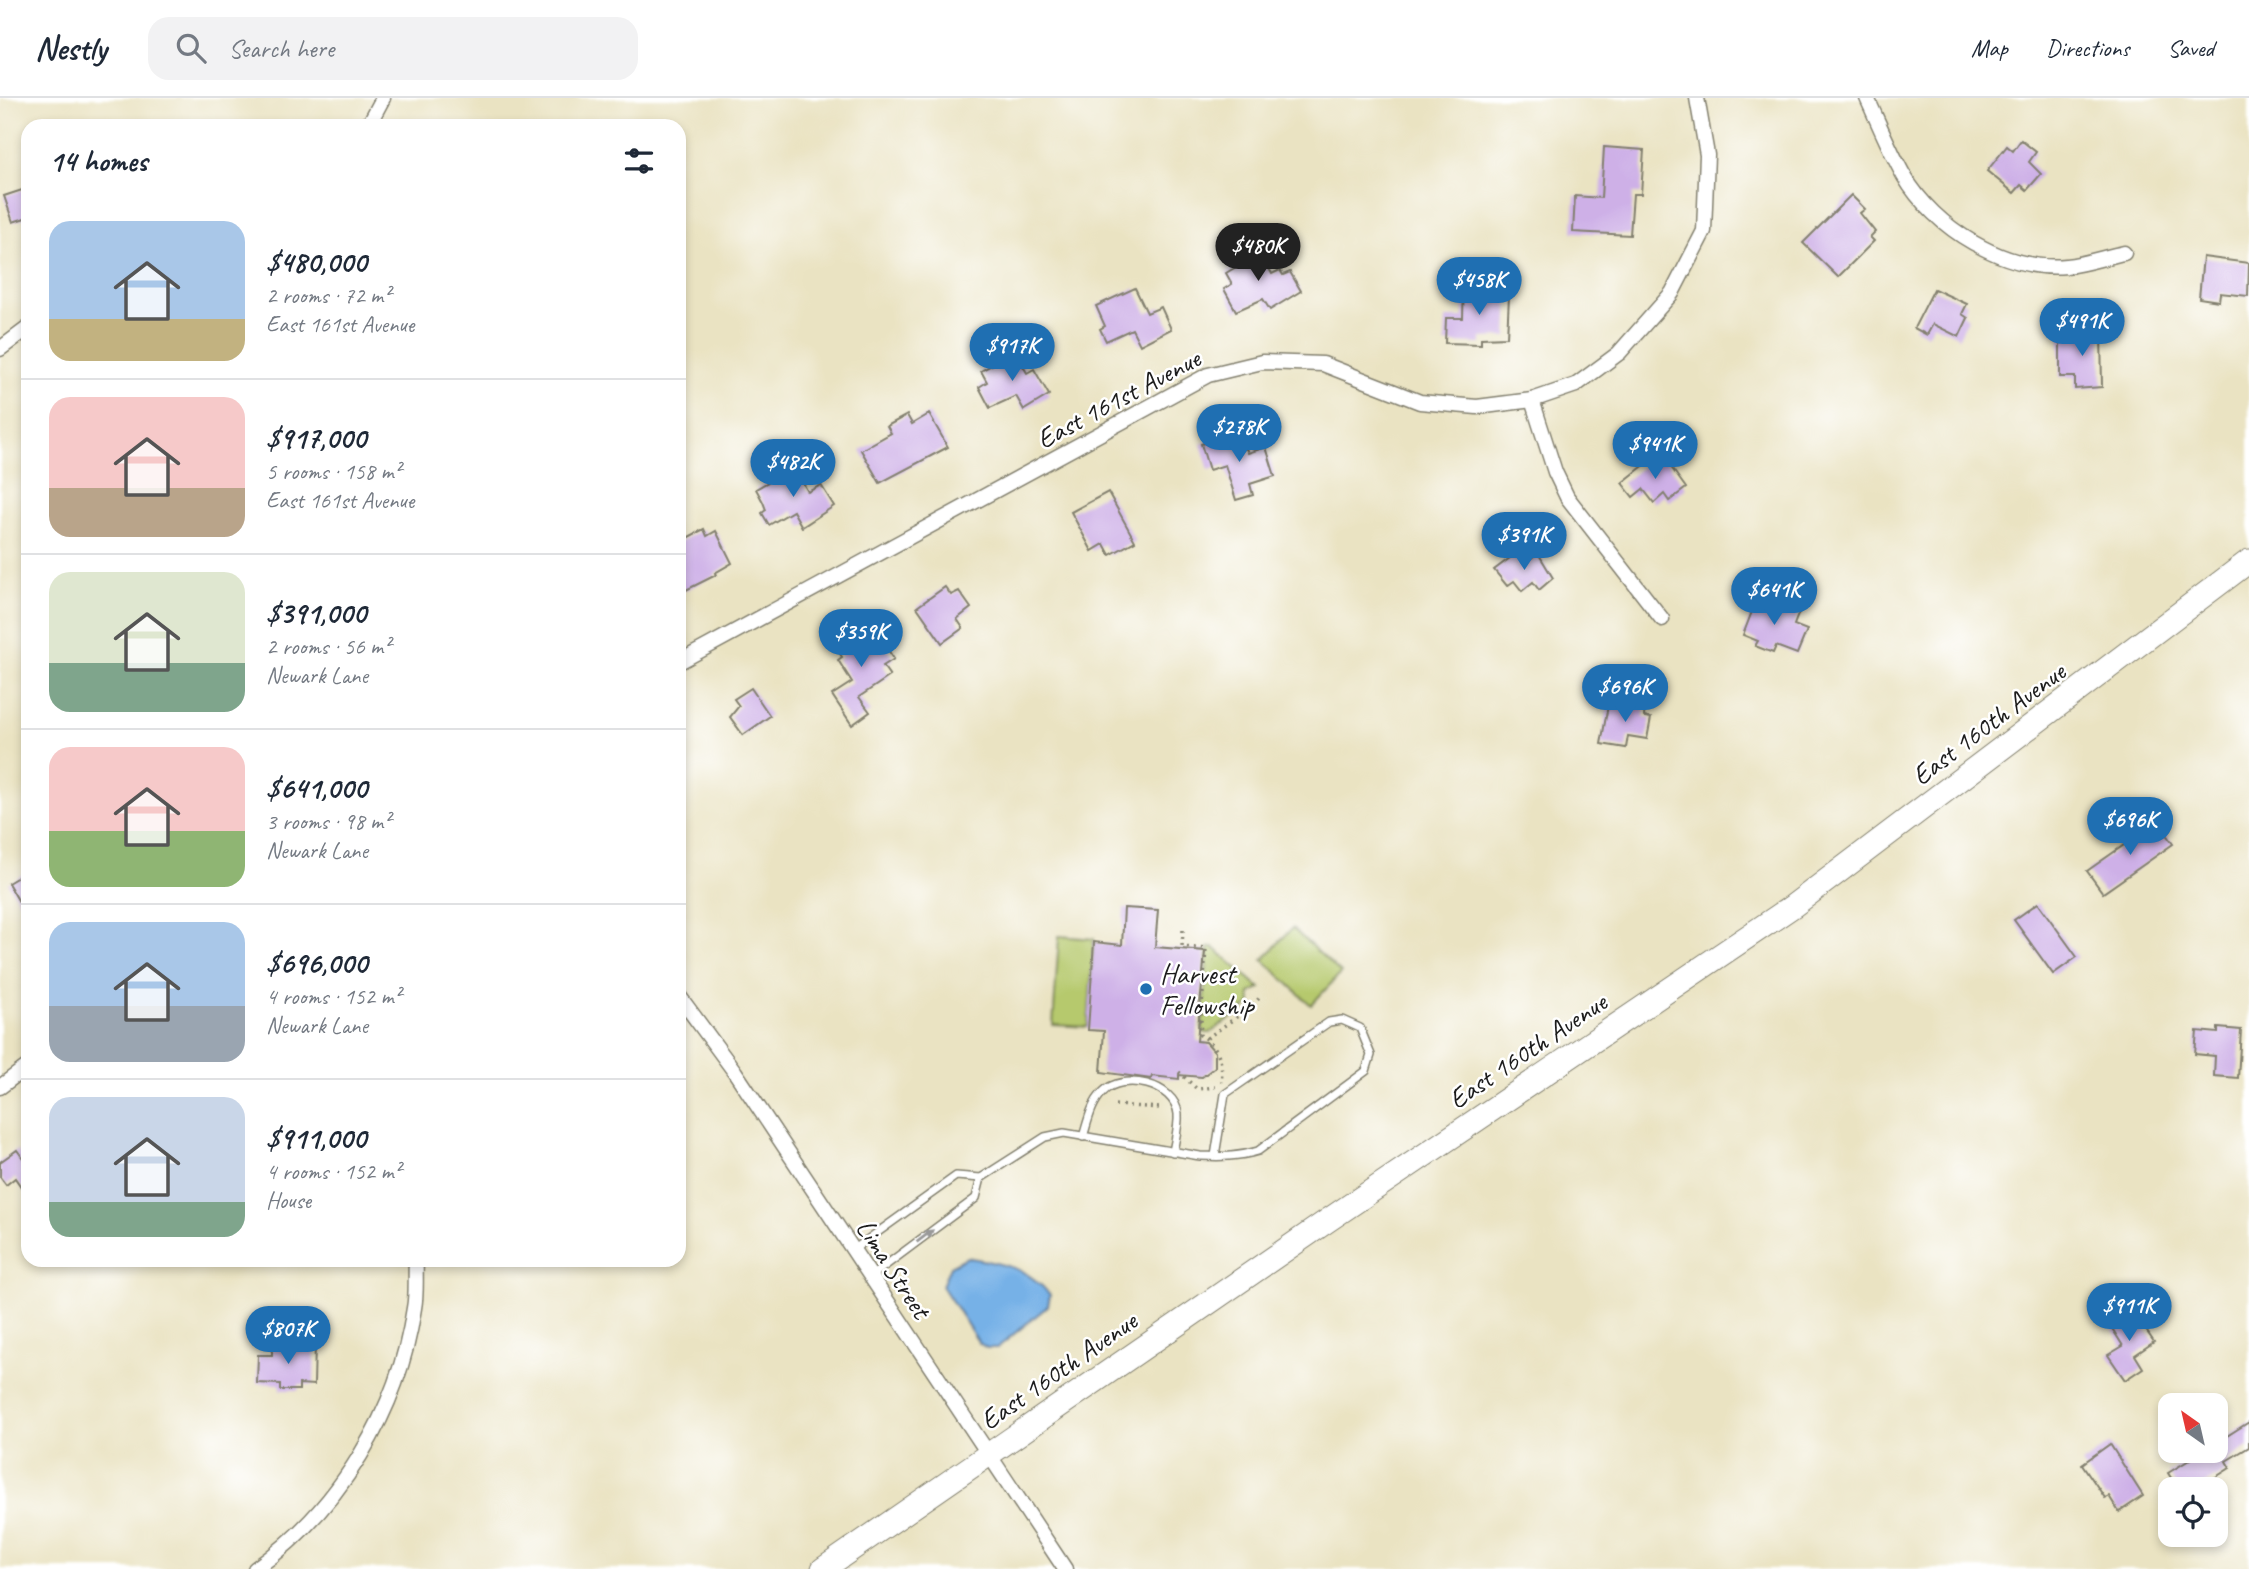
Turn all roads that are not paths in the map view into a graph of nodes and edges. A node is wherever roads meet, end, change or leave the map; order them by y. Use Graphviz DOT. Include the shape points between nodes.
graph roads {
  1 [pos="383,98"];
  2 [pos="1698,98"];
  3 [pos="1867,98"];
  4 [pos="372,119"];
  5 [pos="2124,253"];
  6 [pos="21,333"];
  7 [pos="0,349"];
  8 [pos="1532,400"];
  9 [pos="2249,561"];
  10 [pos="1662,619"];
  11 [pos="686,658"];
  12 [pos="686,1006"];
  13 [pos="21,1071"];
  14 [pos="0,1087"];
  15 [pos="1083,1136"];
  16 [pos="1173,1152"];
  17 [pos="1215,1157"];
  18 [pos="981,1178"];
  19 [pos="853,1250"];
  20 [pos="416,1267"];
  21 [pos="870,1277"];
  22 [pos="987,1455"];
  23 [pos="255,1569"];
  24 [pos="824,1569"];
  25 [pos="1065,1569"];
  1 -- 4 [label="street"];
  2 -- 8 [label="street, East 161st Avenue" via="1707,155 1704,231 1672,293 1619,353 1576,384"];
  3 -- 5 [label="street" via="1905,178 1938,218 1977,244 2020,264 2065,266"];
  6 -- 7 [label="street"];
  8 -- 10 [label="street" via="1567,497"];
  8 -- 11 [label="street, East 161st Avenue" via="1477,407 1420,402 1323,364 1262,362 1208,375"];
  9 -- 22 [label="main road, East 160th Avenue" via="1793,906"];
  12 -- 19 [label="street, Lima Street"];
  13 -- 14 [label="street"];
  15 -- 16 [label="lane"];
  15 -- 16 [label="lane" via="1092,1107 1109,1087 1124,1082 1152,1085 1173,1099 1178,1113"];
  15 -- 18 [label="lane" via="1045,1137"];
  16 -- 17 [label="lane"];
  17 -- 17 [label="lane" via="1258,1151 1366,1071 1371,1055 1360,1028 1342,1020 1329,1021 1225,1094"];
  18 -- 19 [label="lane" via="956,1177"];
  21 -- 18 [label="lane, one-way" via="976,1198"];
  19 -- 21 [label="street, Lima Street"];
  20 -- 23 [label="street" via="414,1308 395,1382 355,1465 318,1515"];
  21 -- 22 [label="street, Lima Street"];
  22 -- 24 [label="main road, East 160th Avenue"];
  22 -- 25 [label="street, Lima Street"];
}
